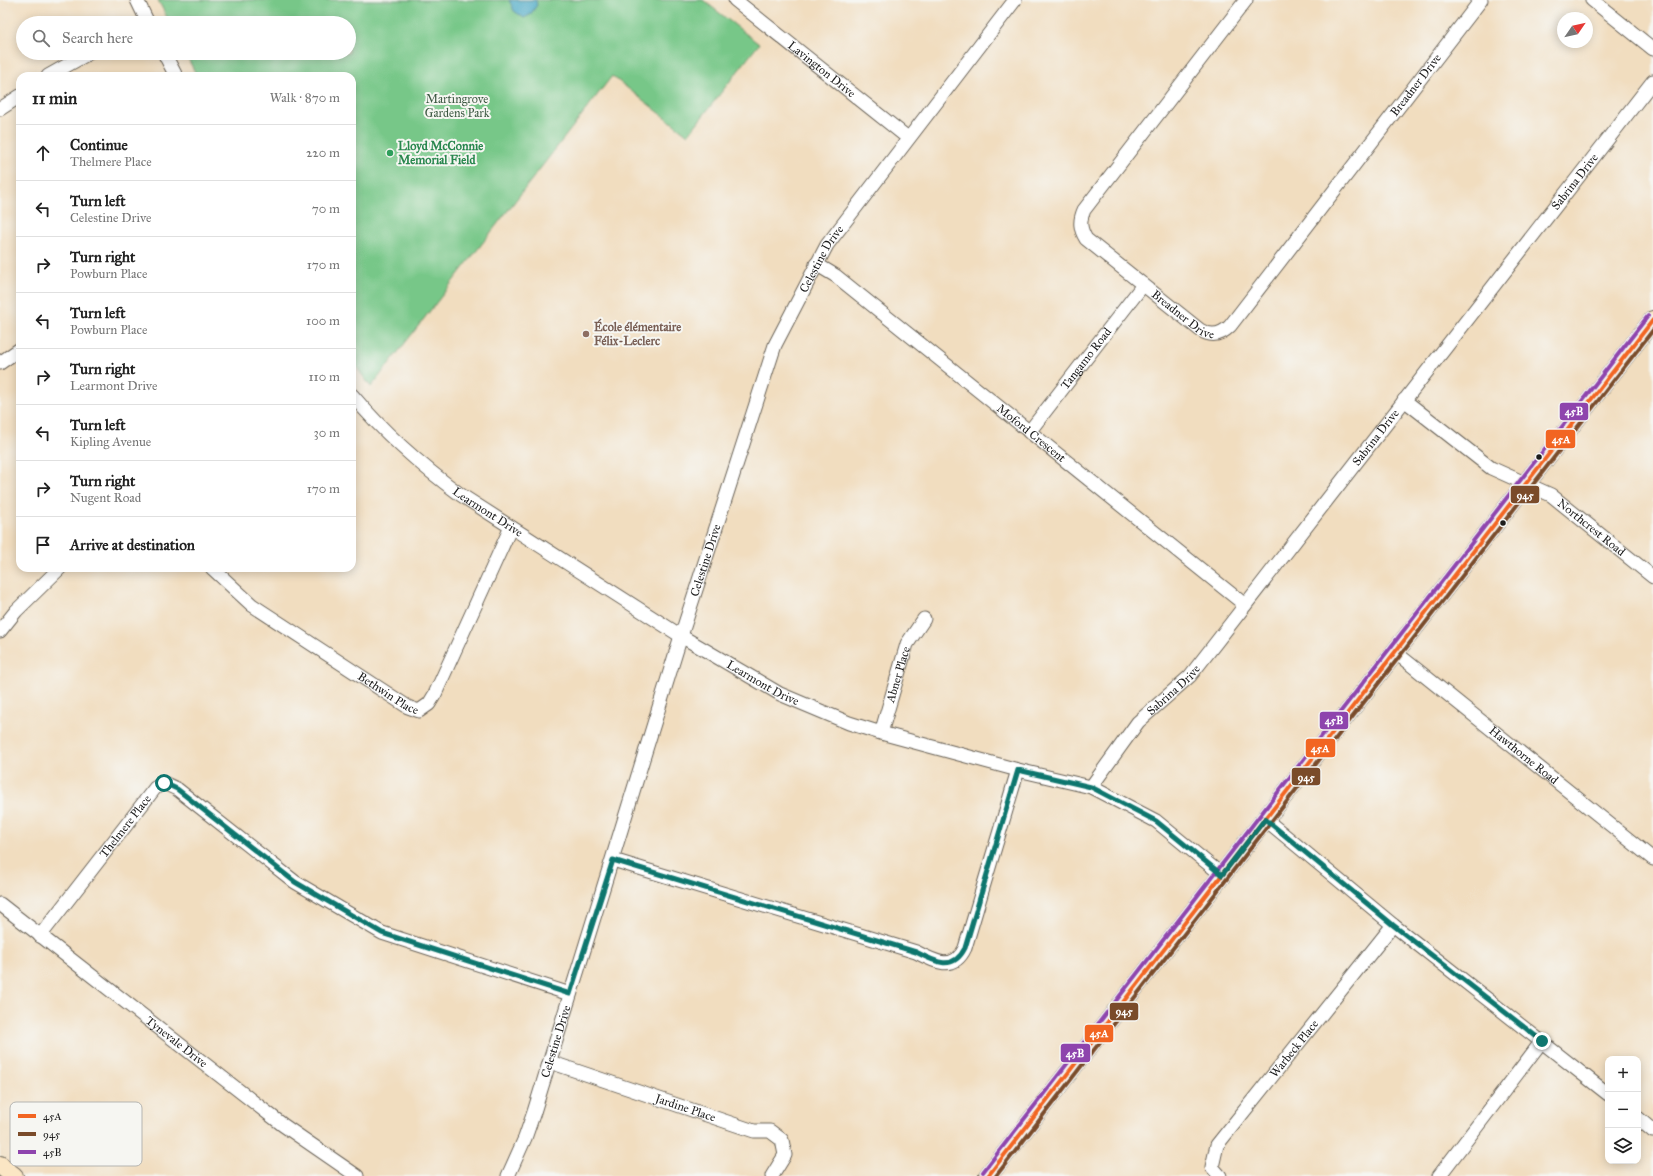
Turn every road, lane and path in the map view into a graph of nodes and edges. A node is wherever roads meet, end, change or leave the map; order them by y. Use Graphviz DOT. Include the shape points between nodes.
graph roads {
  1 [pos="137,0"];
  2 [pos="735,0"];
  3 [pos="1015,0"];
  4 [pos="1246,0"];
  5 [pos="1482,0"];
  6 [pos="1592,0"];
  7 [pos="144,16"];
  8 [pos="1653,49"];
  9 [pos="77,60"];
  10 [pos="168,60"];
  11 [pos="55,72"];
  12 [pos="174,72"];
  13 [pos="1653,81"];
  14 [pos="16,99"];
  15 [pos="0,109"];
  16 [pos="908,138"];
  17 [pos="816,264"];
  18 [pos="1143,285"];
  19 [pos="1653,320"];
  20 [pos="16,352"];
  21 [pos="0,363"];
  22 [pos="356,400"];
  23 [pos="1404,400"];
  24 [pos="1029,432"];
  25 [pos="1526,484"];
  26 [pos="511,527"];
  27 [pos="56,572"];
  28 [pos="216,572"];
  29 [pos="1653,577"];
  30 [pos="1245,605"];
  31 [pos="924,619"];
  32 [pos="0,631"];
  33 [pos="681,636"];
  34 [pos="1395,652"];
  35 [pos="881,733"];
  36 [pos="1018,770"];
  37 [pos="1091,787"];
  38 [pos="1265,819"];
  39 [pos="1653,859"];
  40 [pos="613,860"];
  41 [pos="1222,875"];
  42 [pos="0,904"];
  43 [pos="1393,925"];
  44 [pos="40,936"];
  45 [pos="570,994"];
  46 [pos="1542,1041"];
  47 [pos="550,1062"];
  48 [pos="1606,1092"];
  49 [pos="1641,1121"];
  50 [pos="1653,1131"];
  51 [pos="0,1165"];
  52 [pos="14,1176"];
  53 [pos="357,1176"];
  54 [pos="508,1176"];
  55 [pos="772,1176"];
  56 [pos="988,1176"];
  57 [pos="1220,1176"];
  58 [pos="1439,1176"];
  1 -- 7 [label="street"];
  2 -- 16 [label="street, Lavington Drive"];
  3 -- 16 [label="street, Celestine Drive"];
  4 -- 18 [label="street, Breadner Drive" via="1080,217 1081,231 1086,239"];
  5 -- 18 [label="street, Breadner Drive" via="1226,329 1215,335 1204,333"];
  6 -- 8 [label="street"];
  9 -- 11 [label="street"];
  10 -- 12 [label="street"];
  13 -- 23 [label="street, Sabrina Drive"];
  14 -- 15 [label="street"];
  16 -- 17 [label="street, Celestine Drive" via="838,228"];
  17 -- 24 [label="street, Moford Crescent" via="836,276"];
  17 -- 33 [label="street, Celestine Drive" via="769,359"];
  18 -- 24 [label="street, Tangamo Road"];
  19 -- 25 [label="main road"];
  20 -- 21 [label="street"];
  22 -- 26 [label="street, Learmont Drive" via="414,459 461,495"];
  23 -- 25 [label="street, Northcrest Road" via="1490,468"];
  23 -- 30 [label="street, Sabrina Drive"];
  24 -- 30 [label="street, Moford Crescent"];
  25 -- 29 [label="street, Northcrest Road" via="1551,495"];
  25 -- 34 [label="main road"];
  26 -- 28 [label="street, Bethwin Place" via="435,694 429,704 419,711 408,707 252,605"];
  26 -- 33 [label="street, Learmont Drive"];
  27 -- 32 [label="street" via="16,611"];
  30 -- 37 [label="street, Sabrina Drive" via="1190,676 1138,722"];
  31 -- 35 [label="street, Abner Place" via="907,644"];
  33 -- 35 [label="street, Learmont Drive" via="780,694 849,723"];
  33 -- 40 [label="street, Celestine Drive"];
  34 -- 38 [label="main road"];
  34 -- 39 [label="street, Hawthorne Road"];
  35 -- 36 [label="street, Learmont Drive"];
  36 -- 37 [label="street, Learmont Drive"];
  36 -- 40 [label="street" via="965,948 961,957 951,963 935,962 916,952"];
  37 -- 41 [label="street, Learmont Drive" via="1156,821"];
  38 -- 41 [label="main road"];
  38 -- 43 [label="street"];
  40 -- 45 [label="street, Celestine Drive"];
  41 -- 56 [label="main road"];
  42 -- 44 [label="street, Tynevale Drive"];
  43 -- 46 [label="street"];
  43 -- 57 [label="street, Warbeck Place" via="1218,1145 1212,1167"];
  44 -- 45 [label="street, Thelmere Place" via="155,788 164,783 177,789 295,882 382,933"];
  44 -- 53 [label="street, Tynevale Drive" via="283,1125"];
  45 -- 47 [label="street, Celestine Drive"];
  46 -- 48 [label="street"];
  46 -- 58 [label="street"];
  47 -- 54 [label="street, Celestine Drive" via="525,1138"];
  47 -- 55 [label="street, Jardine Place" via="754,1131 770,1131 782,1140 785,1155"];
  49 -- 50 [label="street"];
  51 -- 52 [label="main road"];
}
